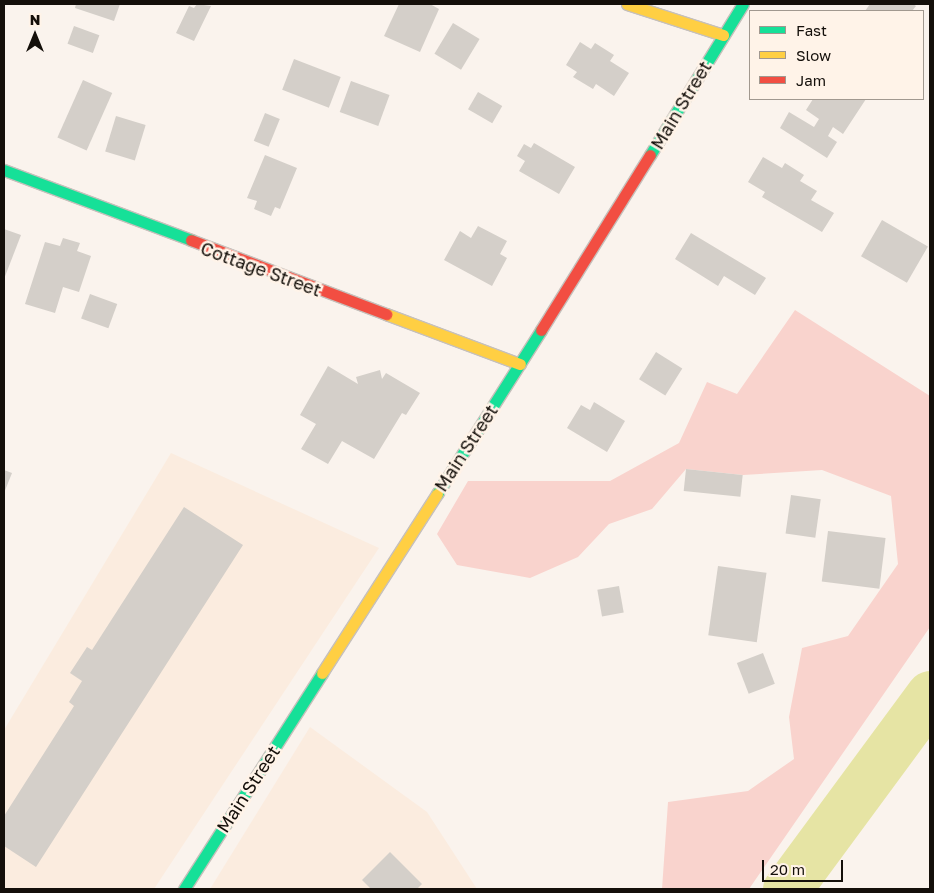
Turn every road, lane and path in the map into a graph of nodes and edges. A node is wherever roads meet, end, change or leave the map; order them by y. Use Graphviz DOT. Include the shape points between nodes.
graph roads {
  1 [pos="627,4"];
  2 [pos="743,4"];
  3 [pos="723,34"];
  4 [pos="4,170"];
  5 [pos="520,364"];
  6 [pos="184,889"];
  1 -- 3 [label="main road" via="678,23"];
  2 -- 3 [label="main road, Main Street"];
  3 -- 5 [label="main road, Main Street"];
  4 -- 5 [label="main road, Cottage Street"];
  5 -- 6 [label="main road, Main Street"];
}
